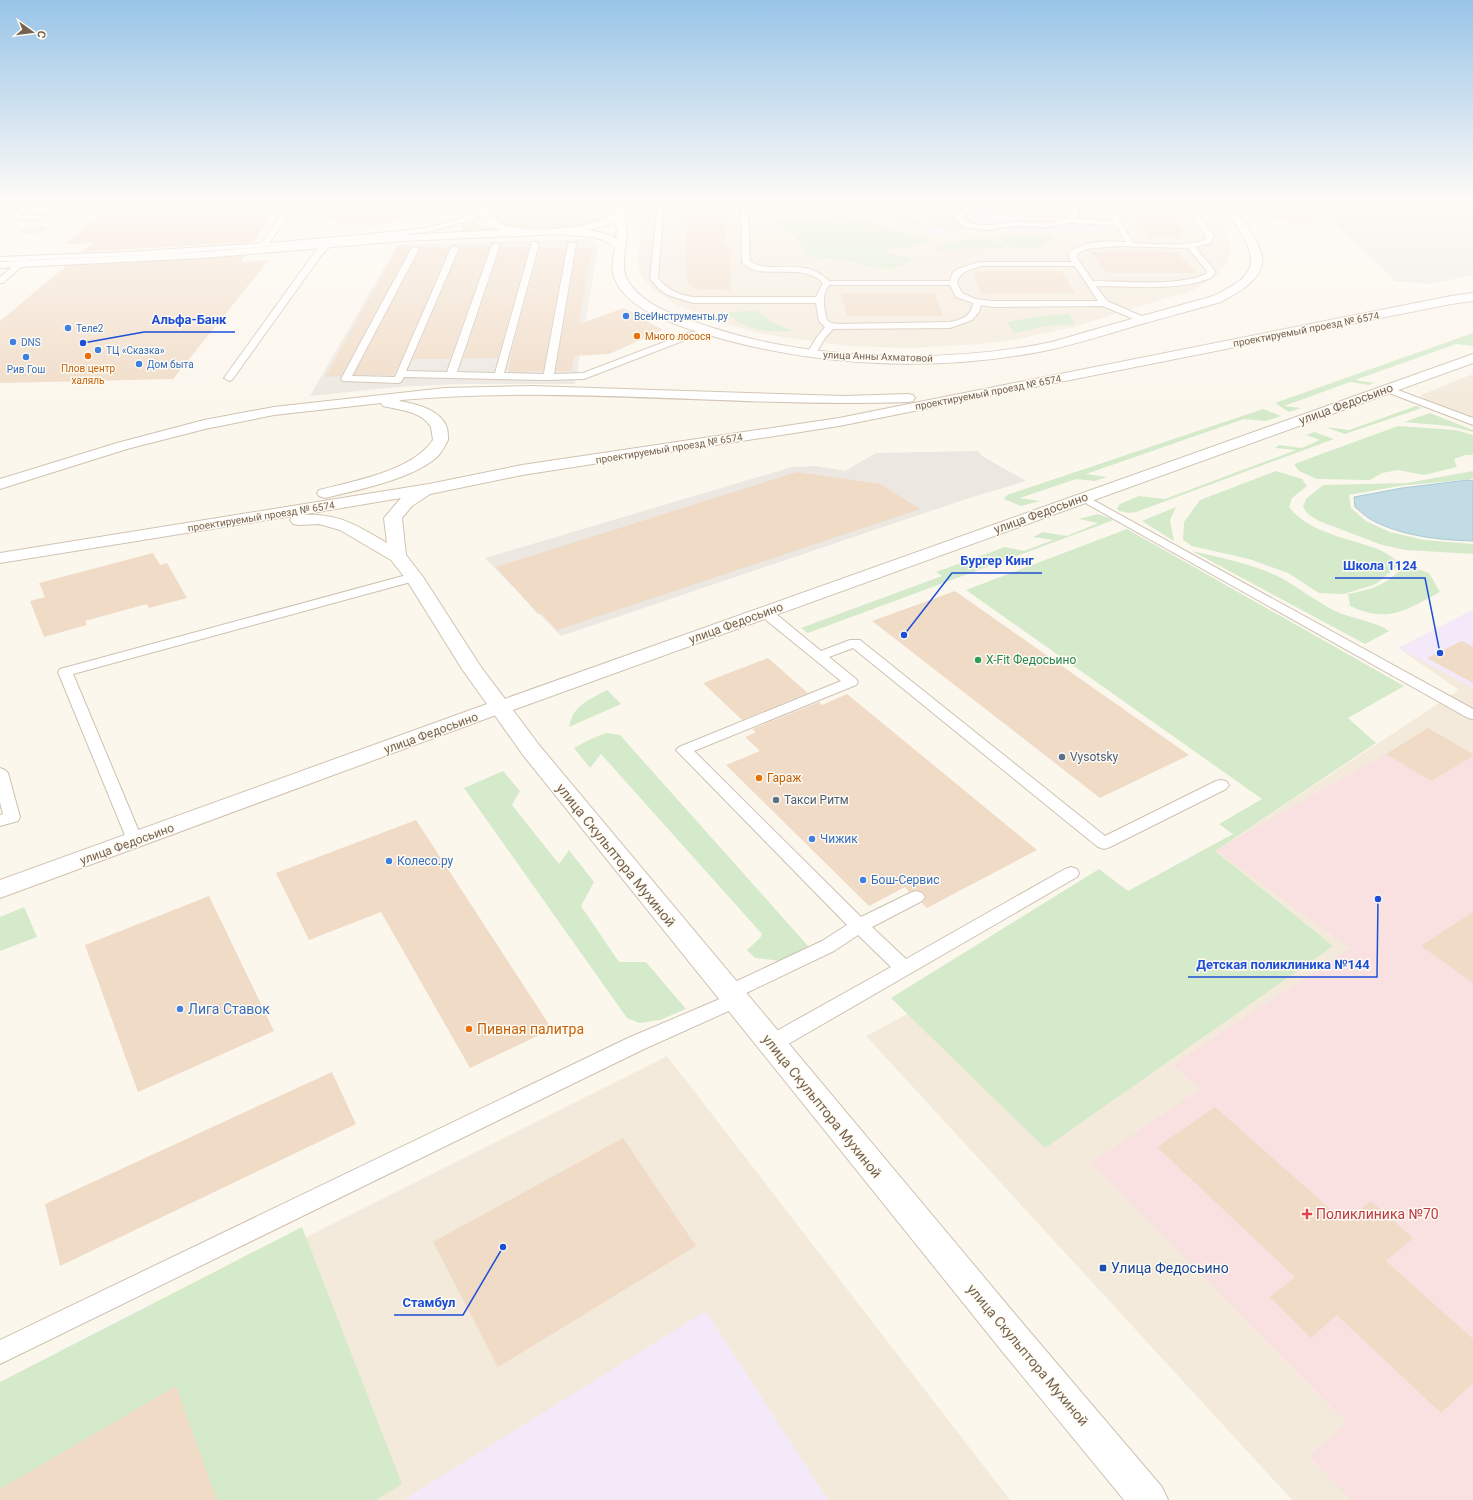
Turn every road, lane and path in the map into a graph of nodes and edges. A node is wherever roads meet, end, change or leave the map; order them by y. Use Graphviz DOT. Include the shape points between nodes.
graph roads {
  1 [pos="15,268"];
  2 [pos="311,268"];
  3 [pos="405,268"];
  4 [pos="446,268"];
  5 [pos="488,268"];
  6 [pos="528,268"];
  7 [pos="568,268"];
  8 [pos="619,268"];
  9 [pos="655,268"];
  10 [pos="778,268"];
  11 [pos="968,268"];
  12 [pos="1080,268"];
  13 [pos="1208,268"];
  14 [pos="1256,268"];
  15 [pos="0,281"];
  16 [pos="827,283"];
  17 [pos="953,283"];
  18 [pos="1090,283"];
  19 [pos="1473,293"];
  20 [pos="1473,297"];
  21 [pos="819,300"];
  22 [pos="1451,300"];
  23 [pos="978,302"];
  24 [pos="1104,303"];
  25 [pos="1143,320"];
  26 [pos="831,326"];
  27 [pos="710,332"];
  28 [pos="812,353"];
  29 [pos="1473,358"];
  30 [pos="400,374"];
  31 [pos="450,375"];
  32 [pos="499,376"];
  33 [pos="545,377"];
  34 [pos="229,378"];
  35 [pos="1387,389"];
  36 [pos="983,393"];
  37 [pos="359,401"];
  38 [pos="1473,422"];
  39 [pos="522,470"];
  40 [pos="0,484"];
  41 [pos="429,489"];
  42 [pos="316,495"];
  43 [pos="1084,498"];
  44 [pos="212,524"];
  45 [pos="0,544"];
  46 [pos="397,556"];
  47 [pos="0,558"];
  48 [pos="414,577"];
  49 [pos="765,612"];
  50 [pos="819,656"];
  51 [pos="500,707"];
  52 [pos="1473,715"];
  53 [pos="0,773"];
  54 [pos="1221,785"];
  55 [pos="0,821"];
  56 [pos="135,841"];
  57 [pos="1071,873"];
  58 [pos="0,889"];
  59 [pos="916,897"];
  60 [pos="859,926"];
  61 [pos="904,968"];
  62 [pos="732,996"];
  63 [pos="771,1044"];
  64 [pos="0,1352"];
  65 [pos="1149,1500"];
  1 -- 15 [label="lane"];
  2 -- 34 [label="lane"];
  3 -- 30 [label="lane" via="346,379 398,380"];
  4 -- 30 [label="lane"];
  5 -- 31 [label="lane"];
  6 -- 32 [label="lane"];
  7 -- 33 [label="lane" via="548,374"];
  8 -- 27 [label="street, улица Анны Ахматовой" via="623,284 643,302 664,314"];
  9 -- 21 [label="lane" via="654,278 664,290 693,300"];
  10 -- 16 [label="lane" via="800,269 819,276"];
  11 -- 17 [label="lane" via="956,274"];
  12 -- 18 [label="lane"];
  13 -- 18 [label="lane" via="1210,275 1184,283"];
  14 -- 25 [label="street, улица Анны Ахматовой" via="1248,279 1217,298"];
  16 -- 17 [label="lane"];
  16 -- 21 [label="lane" via="820,291"];
  17 -- 23 [label="lane" via="959,295"];
  18 -- 24 [label="lane"];
  19 -- 22 [label="street, проектируемый проезд № 6574"];
  20 -- 22 [label="street, проектируемый проезд № 6574"];
  21 -- 26 [label="lane" via="823,322"];
  22 -- 36 [label="street, проектируемый проезд № 6574"];
  23 -- 24 [label="lane"];
  23 -- 26 [label="lane" via="974,314 963,322 950,325"];
  24 -- 25 [label="lane"];
  25 -- 28 [label="street, улица Анны Ахматовой" via="1048,346 994,355 908,359"];
  26 -- 28 [label="lane"];
  27 -- 28 [label="street, улица Анны Ахматовой" via="756,344"];
  27 -- 33 [label="lane" via="691,335 584,376"];
  29 -- 35 [label="street, улица Федосьино"];
  30 -- 31 [label="lane"];
  31 -- 32 [label="lane"];
  32 -- 33 [label="lane"];
  35 -- 38 [label="lane"];
  35 -- 43 [label="street, улица Федосьино"];
  36 -- 37 [label="street" via="844,400 488,390"];
  36 -- 39 [label="street, проектируемый проезд № 6574" via="839,422"];
  37 -- 40 [label="street" via="274,411 204,425 122,446"];
  37 -- 42 [label="street" via="397,404 421,412 436,422 440,429 438,443 425,458 400,472"];
  39 -- 41 [label="street, проектируемый проезд № 6574"];
  39 -- 42 [label="street, проектируемый проезд № 6574" via="446,476"];
  41 -- 44 [label="street, проектируемый проезд № 6574"];
  41 -- 46 [label="street" via="412,498 393,518"];
  42 -- 45 [label="street, проектируемый проезд № 6574"];
  43 -- 49 [label="street, улица Федосьино"];
  43 -- 52 [label="lane"];
  44 -- 46 [label="street" via="319,519 335,522 362,534"];
  44 -- 47 [label="street, проектируемый проезд № 6574"];
  46 -- 48 [label="street, улица Скульптора Мухиной"];
  48 -- 51 [label="street, улица Скульптора Мухиной" via="472,669"];
  48 -- 56 [label="lane" via="65,672"];
  49 -- 50 [label="lane"];
  49 -- 51 [label="street, улица Федосьино"];
  50 -- 54 [label="lane" via="855,643 1104,844"];
  50 -- 60 [label="lane" via="851,682 684,750"];
  51 -- 56 [label="street, улица Федосьино"];
  51 -- 62 [label="street, улица Скульптора Мухиной" via="530,750"];
  53 -- 55 [label="lane" via="12,817"];
  56 -- 58 [label="street, улица Федосьино"];
  57 -- 61 [label="lane"];
  59 -- 60 [label="lane"];
  60 -- 61 [label="lane"];
  60 -- 62 [label="lane" via="828,946"];
  61 -- 63 [label="lane"];
  62 -- 63 [label="street, улица Скульптора Мухиной"];
  62 -- 64 [label="lane"];
  63 -- 65 [label="street, улица Скульптора Мухиной"];
}
